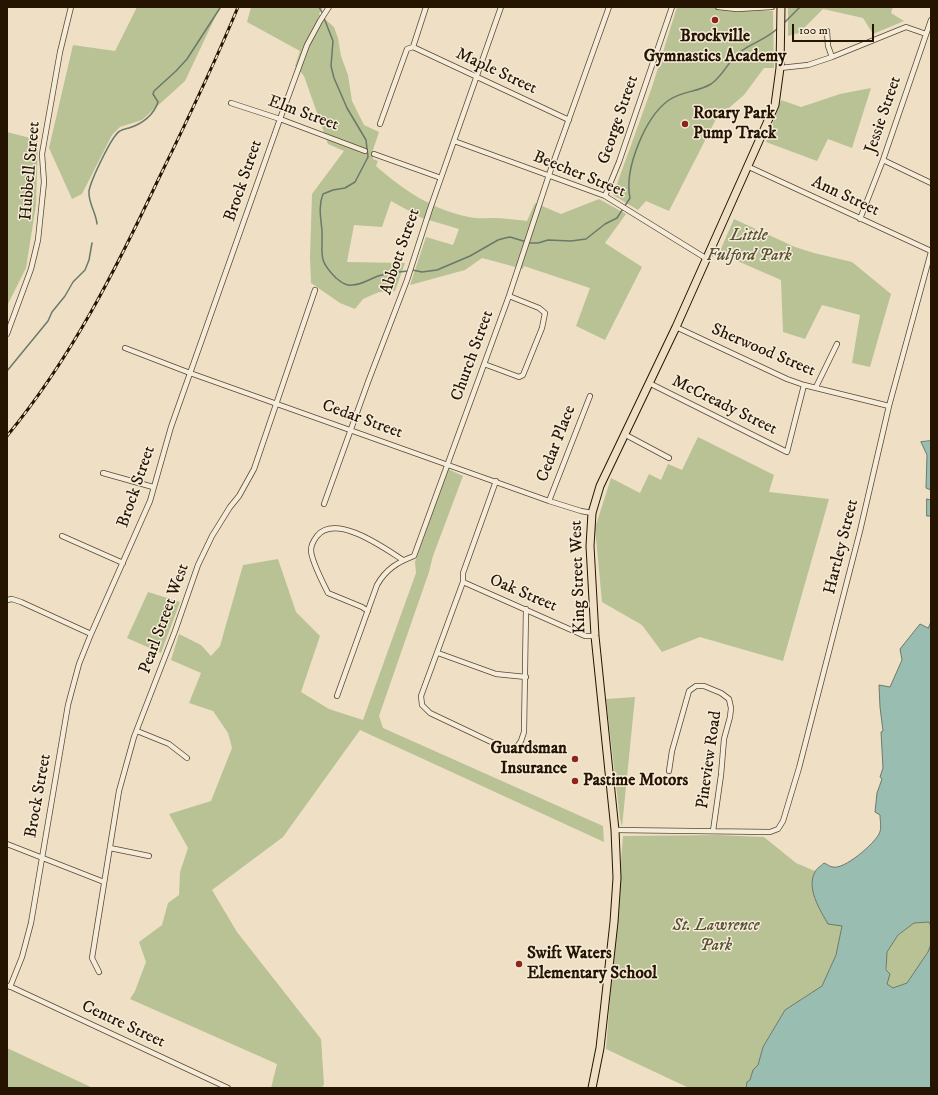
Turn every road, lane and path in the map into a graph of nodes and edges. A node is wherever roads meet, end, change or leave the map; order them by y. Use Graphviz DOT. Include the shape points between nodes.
graph roads {
  1 [pos="72,7"];
  2 [pos="426,7"];
  3 [pos="501,7"];
  4 [pos="609,7"];
  5 [pos="672,7"];
  6 [pos="718,7"];
  7 [pos="772,7"];
  8 [pos="781,7"];
  9 [pos="329,8"];
  10 [pos="931,20"];
  11 [pos="827,31"];
  12 [pos="926,34"];
  13 [pos="413,47"];
  14 [pos="832,57"];
  15 [pos="780,68"];
  16 [pos="477,77"];
  17 [pos="231,103"];
  18 [pos="280,119"];
  19 [pos="569,120"];
  20 [pos="380,124"];
  21 [pos="454,141"];
  22 [pos="365,151"];
  23 [pos="374,154"];
  24 [pos="883,160"];
  25 [pos="748,167"];
  26 [pos="549,175"];
  27 [pos="441,178"];
  28 [pos="931,184"];
  29 [pos="605,196"];
  30 [pos="860,219"];
  31 [pos="931,251"];
  32 [pos="707,259"];
  33 [pos="315,290"];
  34 [pos="509,296"];
  35 [pos="676,327"];
  36 [pos="7,334"];
  37 [pos="837,344"];
  38 [pos="125,348"];
  39 [pos="484,364"];
  40 [pos="190,373"];
  41 [pos="649,383"];
  42 [pos="804,385"];
  43 [pos="816,387"];
  44 [pos="590,396"];
  45 [pos="276,404"];
  46 [pos="889,406"];
  47 [pos="351,430"];
  48 [pos="624,434"];
  49 [pos="669,458"];
  50 [pos="447,464"];
  51 [pos="103,473"];
  52 [pos="496,481"];
  53 [pos="153,487"];
  54 [pos="549,501"];
  55 [pos="324,504"];
  56 [pos="592,513"];
  57 [pos="62,536"];
  58 [pos="402,560"];
  59 [pos="123,563"];
  60 [pos="463,582"];
  61 [pos="7,600"];
  62 [pos="526,609"];
  63 [pos="368,611"];
  64 [pos="91,634"];
  65 [pos="595,636"];
  66 [pos="438,653"];
  67 [pos="526,677"];
  68 [pos="337,696"];
  69 [pos="137,731"];
  70 [pos="187,758"];
  71 [pos="669,771"];
  72 [pos="615,830"];
  73 [pos="713,831"];
  74 [pos="7,844"];
  75 [pos="110,848"];
  76 [pos="149,856"];
  77 [pos="42,857"];
  78 [pos="104,882"];
  79 [pos="99,972"];
  80 [pos="8,986"];
  81 [pos="228,1088"];
  82 [pos="592,1088"];
  1 -- 36 [label="street, Hubbell Street" via="60,52 42,154 44,182 38,240 31,269"];
  2 -- 13 [label="street"];
  3 -- 16 [label="street, Abbott Street"];
  4 -- 19 [label="street, Church Street"];
  5 -- 29 [label="street, George Street"];
  6 -- 7 [label="street"];
  8 -- 15 [label="main road, King Street West"];
  9 -- 18 [label="street, Brock Street" via="307,45"];
  10 -- 12 [label="street, Jessie Street"];
  11 -- 14 [label="street"];
  12 -- 14 [label="street" via="906,27"];
  12 -- 24 [label="street, Jessie Street"];
  13 -- 16 [label="street, Maple Street"];
  13 -- 20 [label="street" via="407,49"];
  14 -- 15 [label="street" via="808,65"];
  15 -- 25 [label="main road, King Street West" via="775,105"];
  16 -- 19 [label="street, Maple Street"];
  16 -- 21 [label="street, Abbott Street"];
  17 -- 18 [label="street, Elm Street"];
  18 -- 22 [label="street, Elm Street"];
  18 -- 40 [label="street, Brock Street"];
  19 -- 26 [label="street, Church Street"];
  21 -- 26 [label="street, Beecher Street"];
  21 -- 27 [label="street, Abbott Street"];
  23 -- 27 [label="street"];
  24 -- 28 [label="street"];
  24 -- 30 [label="street, Jessie Street"];
  25 -- 30 [label="street, Ann Street"];
  25 -- 32 [label="main road, King Street West"];
  26 -- 29 [label="street, Beecher Street"];
  26 -- 34 [label="street, Church Street"];
  27 -- 47 [label="street, Abbott Street" via="407,280"];
  29 -- 32 [label="street, Beecher Street"];
  30 -- 31 [label="street, Ann Street"];
  31 -- 46 [label="street, Hartley Street"];
  32 -- 35 [label="main road, King Street West"];
  33 -- 45 [label="street, Pearl Street West"];
  34 -- 39 [label="street, Church Street"];
  34 -- 39 [label="street" via="545,313 542,328 524,374 519,377"];
  35 -- 41 [label="main road, King Street West"];
  35 -- 42 [label="street, Sherwood Street" via="755,365"];
  37 -- 43 [label="street"];
  38 -- 40 [label="street, Cedar Street"];
  39 -- 50 [label="street, Church Street"];
  40 -- 45 [label="street, Cedar Street"];
  40 -- 53 [label="street, Brock Street"];
  41 -- 42 [label="street, McCready Street" via="787,452"];
  41 -- 48 [label="main road, King Street West"];
  42 -- 43 [label="street, Sherwood Street"];
  43 -- 46 [label="street, Sherwood Street"];
  44 -- 54 [label="street, Cedar Place"];
  45 -- 47 [label="street, Cedar Street"];
  45 -- 69 [label="street, Pearl Street West" via="254,469 212,536 198,565"];
  46 -- 73 [label="street, Hartley Street" via="857,544 783,821 778,829 770,832"];
  47 -- 50 [label="street, Cedar Street"];
  47 -- 55 [label="street, Abbott Street"];
  48 -- 49 [label="street"];
  48 -- 56 [label="main road, King Street West" via="600,486"];
  50 -- 52 [label="street, Cedar Street"];
  50 -- 58 [label="street, Church Street" via="414,556"];
  51 -- 53 [label="street"];
  52 -- 54 [label="street, Cedar Street"];
  52 -- 60 [label="street" via="463,573"];
  53 -- 59 [label="street, Brock Street" via="150,501"];
  54 -- 56 [label="street, Cedar Street"];
  56 -- 65 [label="main road, King Street West" via="590,546"];
  57 -- 59 [label="street"];
  58 -- 63 [label="street, Church Street" via="382,575"];
  58 -- 63 [label="street" via="374,542 344,529 326,529 313,541 311,550 328,593 362,606"];
  59 -- 64 [label="street, Brock Street"];
  60 -- 62 [label="street, Oak Street"];
  60 -- 66 [label="street"];
  61 -- 64 [label="street" via="21,602"];
  62 -- 65 [label="street, Oak Street" via="585,636"];
  62 -- 67 [label="street"];
  63 -- 68 [label="street, Church Street"];
  64 -- 77 [label="street, Brock Street" via="79,664 68,705"];
  65 -- 72 [label="main road, King Street West"];
  66 -- 67 [label="street" via="496,674"];
  66 -- 67 [label="street" via="421,696 422,705 430,713 506,749 516,748 524,732"];
  69 -- 70 [label="street" via="169,744"];
  69 -- 75 [label="street, Pearl Street West" via="119,791"];
  71 -- 73 [label="street, Pineview Road" via="689,691 696,686 704,686 722,693 729,699 731,708 724,739"];
  72 -- 73 [label="street"];
  72 -- 82 [label="main road, King Street West" via="617,878 614,922 599,1052"];
  74 -- 77 [label="street"];
  75 -- 76 [label="street"];
  75 -- 78 [label="street, Pearl Street West"];
  77 -- 78 [label="street"];
  77 -- 80 [label="street, Brock Street" via="31,923 22,957"];
  78 -- 79 [label="street, Pearl Street West" via="92,958"];
  80 -- 81 [label="street, Centre Street"];
}
